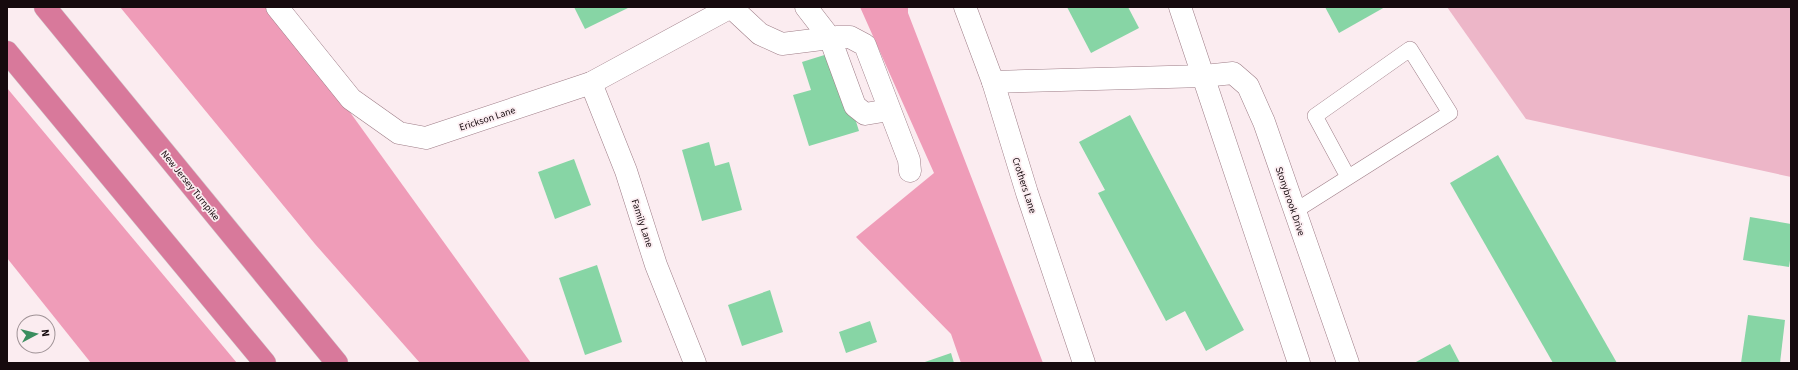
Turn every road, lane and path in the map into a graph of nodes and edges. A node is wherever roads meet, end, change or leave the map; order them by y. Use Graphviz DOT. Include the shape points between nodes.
graph roads {
  1 [pos="45,7"];
  2 [pos="277,7"];
  3 [pos="731,7"];
  4 [pos="806,7"];
  5 [pos="965,7"];
  6 [pos="1180,7"];
  7 [pos="830,38"];
  8 [pos="7,52"];
  9 [pos="1204,76"];
  10 [pos="993,82"];
  11 [pos="591,83"];
  12 [pos="889,110"];
  13 [pos="910,171"];
  14 [pos="1348,177"];
  15 [pos="1295,211"];
  16 [pos="265,363"];
  17 [pos="337,363"];
  18 [pos="695,363"];
  19 [pos="1084,363"];
  20 [pos="1300,363"];
  21 [pos="1348,363"];
  1 -- 17 [label="highway, New Jersey Turnpike"];
  2 -- 11 [label="street, Erickson Lane" via="351,99 399,133 426,138"];
  3 -- 7 [label="street" via="760,34 782,44"];
  3 -- 11 [label="street, Erickson Lane"];
  4 -- 7 [label="street"];
  5 -- 10 [label="street, Crothers Lane"];
  6 -- 9 [label="street"];
  7 -- 12 [label="street" via="850,37 865,46"];
  7 -- 12 [label="street" via="855,106 865,114"];
  8 -- 16 [label="highway"];
  9 -- 10 [label="street, Stonybrook Drive"];
  9 -- 15 [label="street, Stonybrook Drive" via="1233,73 1248,86 1264,122"];
  9 -- 20 [label="street"];
  10 -- 19 [label="street, Crothers Lane"];
  11 -- 18 [label="street, Family Lane" via="626,171 656,265"];
  12 -- 13 [label="street" via="909,160"];
  14 -- 14 [label="lane" via="1315,116 1410,49 1450,113"];
  14 -- 15 [label="lane"];
  15 -- 21 [label="street, Stonybrook Drive"];
}
